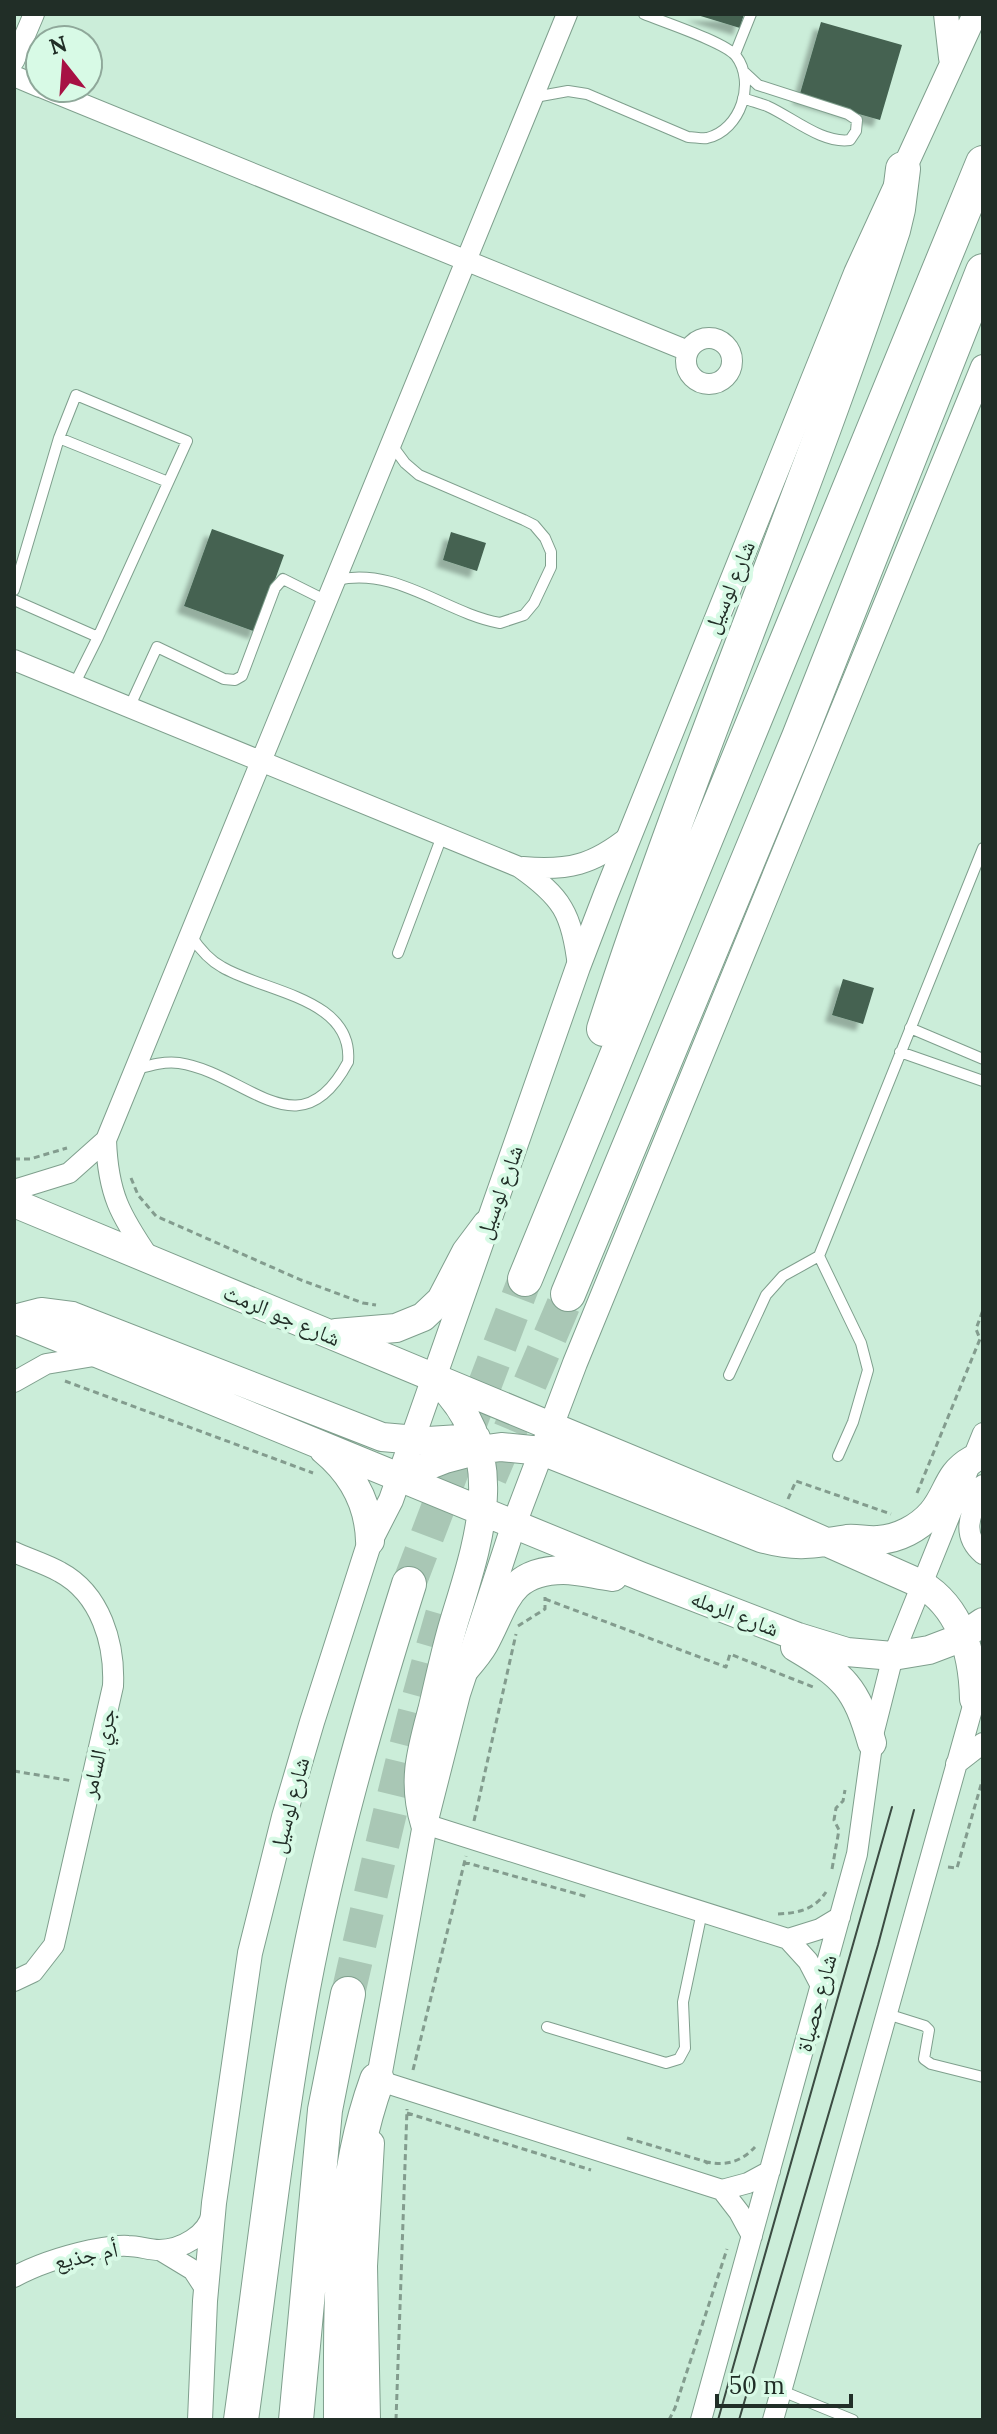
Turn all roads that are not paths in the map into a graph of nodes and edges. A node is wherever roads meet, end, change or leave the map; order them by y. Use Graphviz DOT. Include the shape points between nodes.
graph roads {
  1 [pos="34,14"];
  2 [pos="567,14"];
  3 [pos="644,14"];
  4 [pos="751,14"];
  5 [pos="946,14"];
  6 [pos="975,14"];
  7 [pos="735,54"];
  8 [pos="14,61"];
  9 [pos="951,65"];
  10 [pos="744,72"];
  11 [pos="533,97"];
  12 [pos="743,98"];
  13 [pos="84,104"];
  14 [pos="983,163"];
  15 [pos="903,169"];
  16 [pos="466,260"];
  17 [pos="983,271"];
  18 [pos="688,351"];
  19 [pos="983,367"];
  20 [pos="59,438"];
  21 [pos="391,444"];
  22 [pos="168,482"];
  23 [pos="335,580"];
  24 [pos="14,590"];
  25 [pos="14,600"];
  26 [pos="327,601"];
  27 [pos="98,637"];
  28 [pos="14,660"];
  29 [pos="74,685"];
  30 [pos="129,708"];
  31 [pos="261,762"];
  32 [pos="442,836"];
  33 [pos="629,836"];
  34 [pos="983,848"];
  35 [pos="519,867"];
  36 [pos="190,935"];
  37 [pos="398,953"];
  38 [pos="578,967"];
  39 [pos="910,1028"];
  40 [pos="900,1052"];
  41 [pos="983,1059"];
  42 [pos="135,1070"];
  43 [pos="983,1081"];
  44 [pos="587,1126"];
  45 [pos="106,1140"];
  46 [pos="14,1190"];
  47 [pos="14,1203"];
  48 [pos="487,1224"];
  49 [pos="819,1256"];
  50 [pos="150,1259"];
  51 [pos="525,1279"];
  52 [pos="568,1294"];
  53 [pos="14,1319"];
  54 [pos="328,1333"];
  55 [pos="102,1355"];
  56 [pos="729,1375"];
  57 [pos="433,1377"];
  58 [pos="14,1382"];
  59 [pos="983,1433"];
  60 [pos="546,1438"];
  61 [pos="412,1441"];
  62 [pos="314,1442"];
  63 [pos="477,1444"];
  64 [pos="838,1456"];
  65 [pos="978,1472"];
  66 [pos="399,1477"];
  67 [pos="482,1511"];
  68 [pos="514,1524"];
  69 [pos="370,1541"];
  70 [pos="833,1543"];
  71 [pos="14,1552"];
  72 [pos="983,1554"];
  73 [pos="640,1576"];
  74 [pos="409,1584"];
  75 [pos="921,1584"];
  76 [pos="770,1626"];
  77 [pos="973,1629"];
  78 [pos="893,1656"];
  79 [pos="465,1669"];
  80 [pos="983,1672"];
  81 [pos="974,1699"];
  82 [pos="872,1743"];
  83 [pos="983,1743"];
  84 [pos="956,1764"];
  85 [pos="425,1824"];
  86 [pos="702,1912"];
  87 [pos="840,1917"];
  88 [pos="788,1939"];
  89 [pos="14,1981"];
  90 [pos="821,1986"];
  91 [pos="348,1994"];
  92 [pos="887,2014"];
  93 [pos="547,2027"];
  94 [pos="983,2077"];
  95 [pos="393,2085"];
  96 [pos="770,2171"];
  97 [pos="722,2190"];
  98 [pos="271,2200"];
  99 [pos="214,2203"];
  100 [pos="752,2236"];
  101 [pos="160,2250"];
  102 [pos="14,2277"];
  103 [pos="206,2290"];
  104 [pos="782,2391"];
  105 [pos="200,2420"];
  106 [pos="223,2420"];
  107 [pos="241,2420"];
  108 [pos="296,2420"];
  109 [pos="341,2420"];
  110 [pos="368,2420"];
  111 [pos="701,2420"];
  112 [pos="773,2420"];
  113 [pos="853,2420"];
  1 -- 8 [label="street"];
  2 -- 11 [label="street"];
  3 -- 7 [label="lane"];
  4 -- 7 [label="lane"];
  5 -- 9 [label="street"];
  6 -- 9 [label="street, شارع لوسيل"];
  7 -- 10 [label="lane"];
  9 -- 15 [label="street, شارع لوسيل"];
  10 -- 12 [label="lane"];
  10 -- 12 [label="lane" via="758,85 848,114 858,125 854,136 843,141"];
  11 -- 12 [label="lane" via="568,91 587,94 688,137 707,138 737,116"];
  11 -- 16 [label="street"];
  13 -- 16 [label="street"];
  14 -- 44 [label="highway"];
  15 -- 33 [label="street, شارع لوسيل"];
  15 -- 44 [label="highway" via="893,230 852,354 610,1010 596,1054"];
  16 -- 18 [label="street"];
  16 -- 21 [label="street"];
  17 -- 52 [label="highway" via="799,737"];
  19 -- 60 [label="street"];
  20 -- 22 [label="lane"];
  20 -- 22 [label="lane" via="76,395 187,441"];
  20 -- 24 [label="lane"];
  21 -- 23 [label="street"];
  21 -- 23 [label="lane" via="419,475 534,525 548,545 551,567 530,610 500,623 384,579"];
  22 -- 27 [label="lane"];
  23 -- 26 [label="street"];
  25 -- 27 [label="lane"];
  26 -- 30 [label="lane" via="283,579 242,676 235,680 157,647"];
  26 -- 31 [label="street"];
  27 -- 29 [label="lane"];
  28 -- 29 [label="street"];
  29 -- 30 [label="street"];
  30 -- 31 [label="street"];
  31 -- 32 [label="street"];
  31 -- 36 [label="street"];
  32 -- 35 [label="street"];
  32 -- 37 [label="lane"];
  33 -- 35 [label="street" via="580,865 553,870"];
  33 -- 38 [label="street, شارع لوسيل"];
  34 -- 39 [label="lane"];
  35 -- 38 [label="street" via="559,900 575,941"];
  36 -- 42 [label="street"];
  36 -- 42 [label="lane" via="224,969 333,1016 346,1037 348,1062 327,1093 299,1107 188,1065 166,1063"];
  38 -- 48 [label="street, شارع لوسيل"];
  39 -- 40 [label="lane"];
  39 -- 41 [label="lane"];
  40 -- 43 [label="lane"];
  40 -- 49 [label="lane"];
  42 -- 45 [label="street"];
  44 -- 51 [label="highway"];
  45 -- 46 [label="street" via="69,1173"];
  45 -- 50 [label="street" via="111,1191"];
  47 -- 50 [label="main road, شارع جو الرمث"];
  48 -- 54 [label="main road" via="441,1300 423,1317 396,1328"];
  48 -- 57 [label="street, شارع لوسيل"];
  49 -- 56 [label="lane" via="783,1276 766,1295"];
  49 -- 64 [label="lane" via="861,1343 868,1370"];
  50 -- 54 [label="main road, شارع جو الرمث"];
  53 -- 55 [label="main road"];
  53 -- 61 [label="main road" via="41,1312 72,1316 355,1429"];
  54 -- 57 [label="main road, شارع جو الرمث"];
  55 -- 58 [label="street" via="61,1360"];
  55 -- 62 [label="main road"];
  57 -- 60 [label="main road, شارع جو الرمث"];
  57 -- 61 [label="street, شارع لوسيل"];
  57 -- 63 [label="main road" via="458,1405"];
  59 -- 65 [label="street"];
  60 -- 63 [label="main road" via="501,1447"];
  60 -- 68 [label="street"];
  60 -- 70 [label="main road"];
  60 -- 70 [label="main road" via="761,1538 797,1546"];
  61 -- 63 [label="main road"];
  61 -- 66 [label="street, شارع لوسيل"];
  62 -- 66 [label="main road"];
  62 -- 69 [label="main road" via="349,1476 362,1497"];
  63 -- 66 [label="main road"];
  63 -- 67 [label="main road" via="484,1481"];
  65 -- 70 [label="main road" via="955,1472 939,1504 906,1533"];
  65 -- 72 [label="street" via="968,1526 970,1539"];
  65 -- 75 [label="street"];
  66 -- 67 [label="main road"];
  66 -- 69 [label="street, شارع لوسيل"];
  67 -- 68 [label="main road"];
  67 -- 85 [label="main road" via="420,1759 417,1796"];
  68 -- 73 [label="main road, شارع الرمله"];
  68 -- 79 [label="street"];
  69 -- 99 [label="street, شارع لوسيل" via="284,1817 250,1953"];
  70 -- 75 [label="main road"];
  71 -- 89 [label="street, جري السامر" via="62,1573 95,1605 112,1650 113,1686 54,1945 33,1972"];
  73 -- 76 [label="main road, شارع الرمله"];
  73 -- 79 [label="main road" via="566,1570 542,1587 517,1584"];
  74 -- 98 [label="highway" via="345,1795 304,1987"];
  75 -- 77 [label="main road"];
  75 -- 78 [label="street, شارع حصباة"];
  76 -- 78 [label="main road, شارع الرمله" via="847,1652"];
  76 -- 82 [label="main road" via="852,1691"];
  77 -- 78 [label="main road, شارع الرمله" via="929,1650"];
  77 -- 81 [label="main road"];
  78 -- 82 [label="street, شارع حصباة"];
  79 -- 85 [label="street"];
  80 -- 81 [label="street"];
  81 -- 84 [label="street"];
  82 -- 87 [label="street, شارع حصباة" via="857,1854"];
  83 -- 84 [label="street"];
  84 -- 92 [label="street"];
  85 -- 86 [label="street"];
  85 -- 95 [label="street"];
  86 -- 88 [label="street"];
  86 -- 93 [label="lane" via="683,2002 685,2048 679,2059 666,2063"];
  87 -- 88 [label="street"];
  87 -- 90 [label="street, شارع حصباة"];
  88 -- 90 [label="street"];
  90 -- 96 [label="street, شارع حصباة"];
  91 -- 108 [label="highway" via="325,2110"];
  92 -- 94 [label="lane" via="929,2030 924,2059 931,2064"];
  92 -- 104 [label="street"];
  95 -- 97 [label="street"];
  95 -- 109 [label="highway" via="369,2104 360,2141 346,2239"];
  95 -- 110 [label="street" via="365,2266"];
  96 -- 97 [label="street"];
  96 -- 100 [label="street, شارع حصباة"];
  97 -- 100 [label="street"];
  98 -- 106 [label="highway" via="239,2315"];
  98 -- 107 [label="highway"];
  99 -- 101 [label="street, أم جذيع" via="210,2224 201,2232"];
  99 -- 103 [label="street, شارع لوسيل"];
  100 -- 111 [label="street, شارع حصباة"];
  101 -- 102 [label="street, أم جذيع" via="91,2250"];
  101 -- 103 [label="street, أم جذيع" via="193,2270"];
  103 -- 105 [label="street, شارع لوسيل"];
  104 -- 112 [label="street"];
  104 -- 113 [label="lane"];
}
